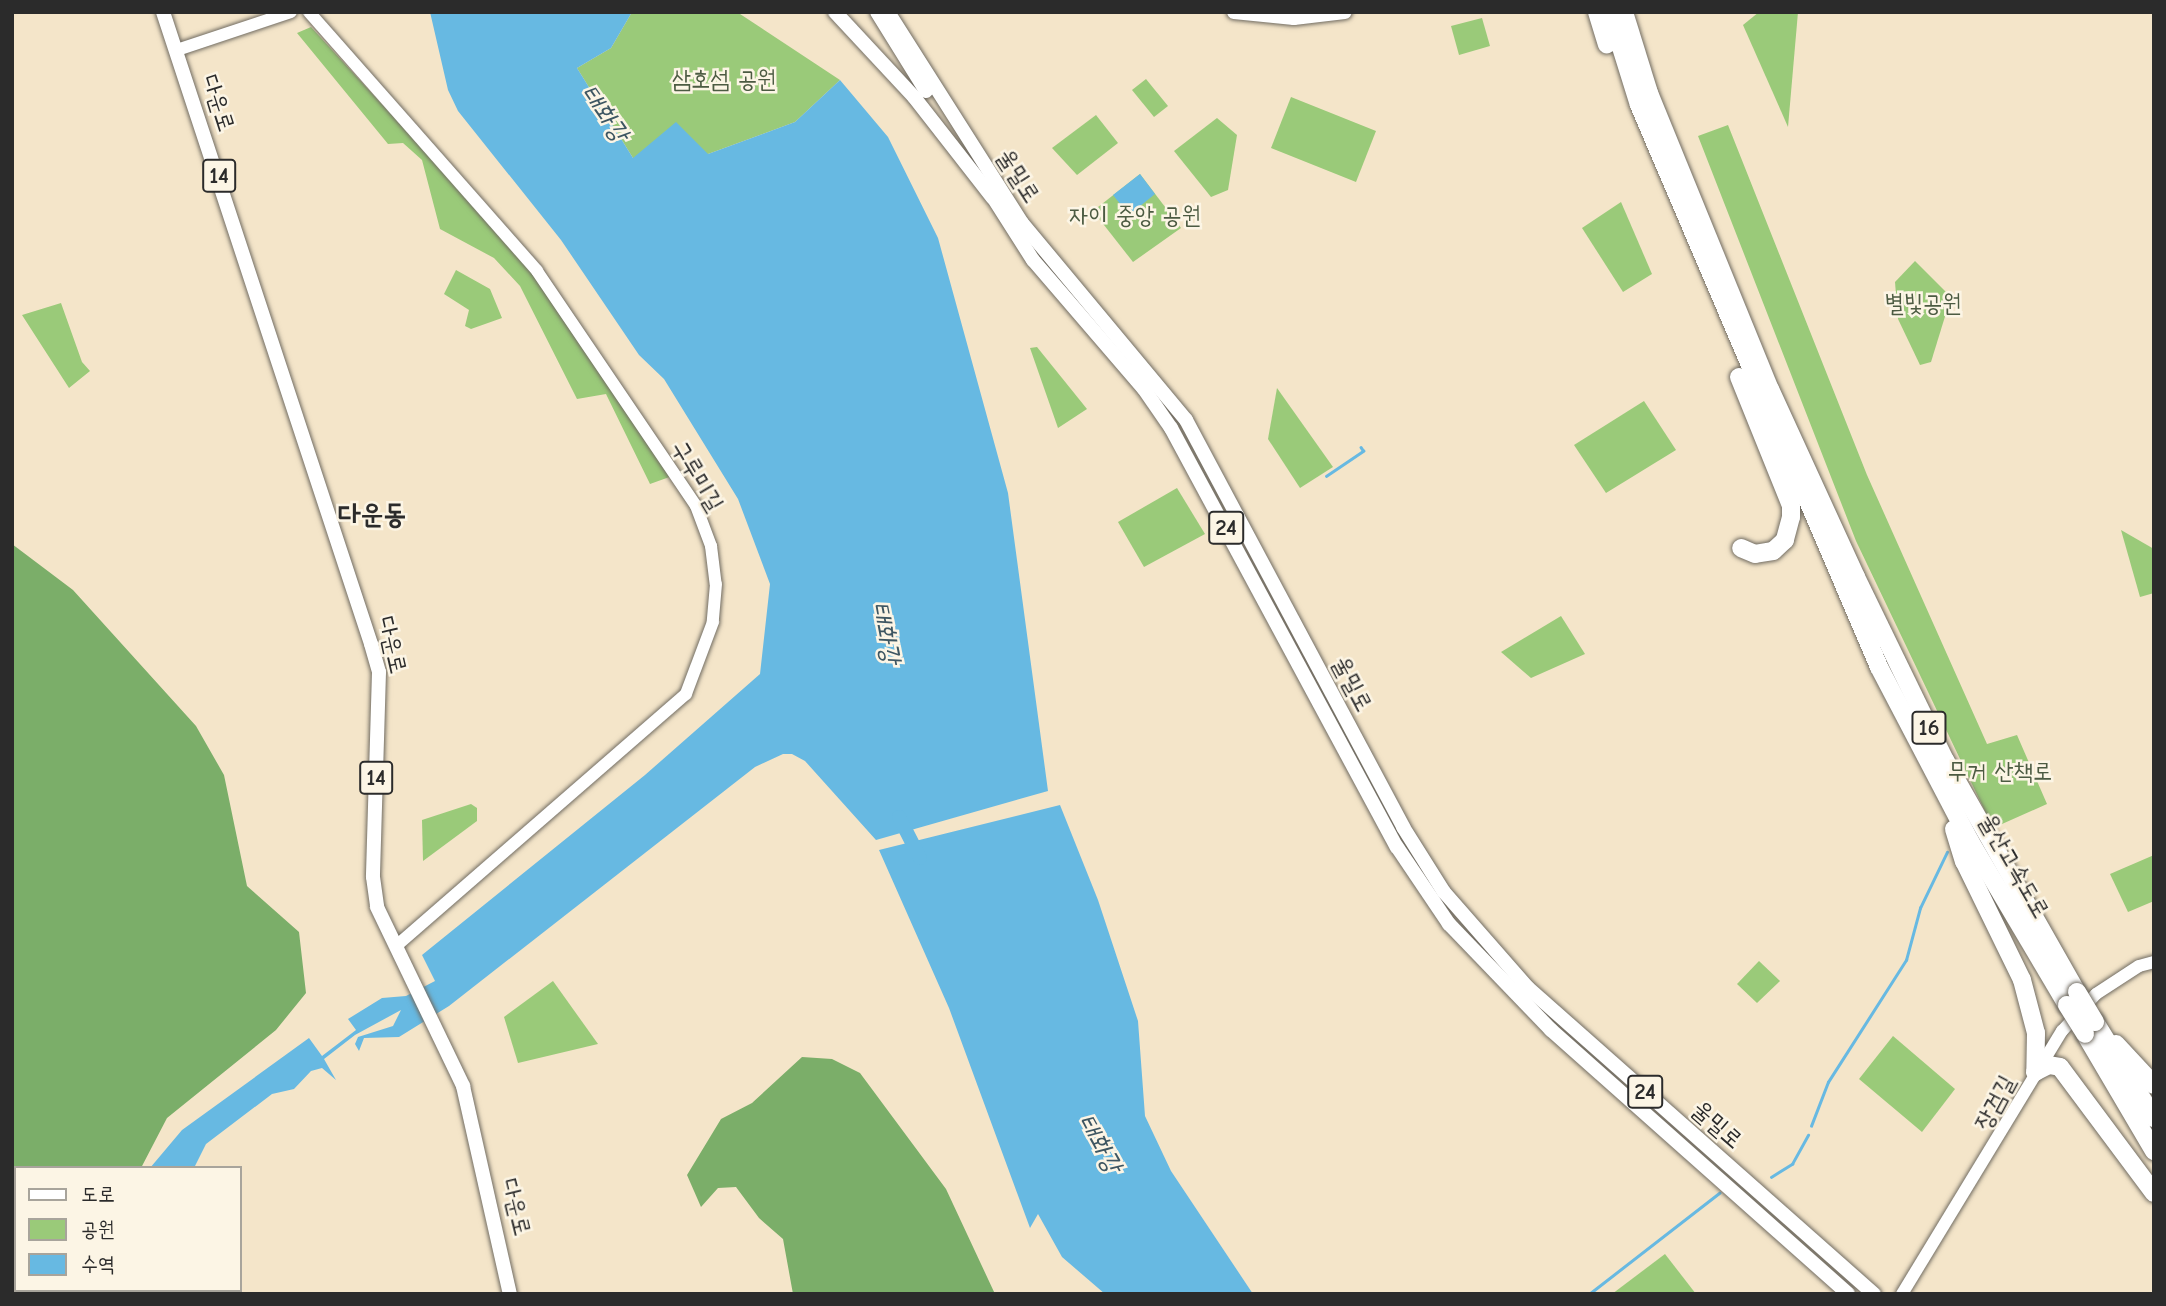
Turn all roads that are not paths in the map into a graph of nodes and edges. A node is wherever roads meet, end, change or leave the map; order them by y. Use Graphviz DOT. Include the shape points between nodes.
graph roads {
  1 [pos="163,12"];
  2 [pos="291,12"];
  3 [pos="309,12"];
  4 [pos="835,12"];
  5 [pos="877,12"];
  6 [pos="888,12"];
  7 [pos="899,12"];
  8 [pos="1234,12"];
  9 [pos="1345,12"];
  10 [pos="1591,12"];
  11 [pos="1597,12"];
  12 [pos="1610,12"];
  13 [pos="1626,12"];
  14 [pos="1604,37"];
  15 [pos="177,50"];
  16 [pos="994,199"];
  17 [pos="1083,298"];
  18 [pos="1739,362"];
  19 [pos="1795,455"];
  20 [pos="1741,548"];
  21 [pos="1938,781"];
  22 [pos="397,945"];
  23 [pos="2154,962"];
  24 [pos="2072,998"];
  25 [pos="2093,1024"];
  26 [pos="2035,1072"];
  27 [pos="2154,1085"];
  28 [pos="2154,1118"];
  29 [pos="2154,1151"];
  30 [pos="2154,1194"];
  31 [pos="510,1294"];
  32 [pos="1848,1294"];
  33 [pos="1874,1294"];
  34 [pos="1902,1294"];
  1 -- 15 [label="main road, 다운로 / 14"];
  2 -- 15 [label="street"];
  3 -- 22 [label="street, 구루미길" via="537,271 696,506 711,546 716,584 713,622 686,694"];
  4 -- 16 [label="main road" via="914,97"];
  5 -- 16 [label="main road"];
  6 -- 17 [label="main road, 울밀로 / 24" via="1022,223"];
  7 -- 17 [label="main road" via="1042,242"];
  8 -- 9 [label="main road" via="1294,18"];
  10 -- 14 [label="main road"];
  11 -- 14 [label="highway"];
  12 -- 18 [label="highway" via="1639,105"];
  13 -- 19 [label="highway, 울산고속도로 / 16" via="1649,93"];
  13 -- 19 [label="highway" via="1782,392"];
  14 -- 18 [label="highway"];
  15 -- 22 [label="main road, 다운로 / 14" via="379,673 373,877 377,907"];
  16 -- 32 [label="main road, 울밀로 / 24" via="1040,268 1144,388 1171,428 1397,847 1449,924 1551,1030"];
  17 -- 33 [label="main road, 울밀로 / 24" via="1157,380 1186,420 1403,827 1477,934 1538,997"];
  18 -- 19 [label="highway, 울산고속도로 / 16"];
  18 -- 20 [label="highway" via="1791,506 1791,524 1780,546 1765,554"];
  19 -- 21 [label="highway, 울산고속도로 / 16" via="1879,667"];
  19 -- 24 [label="highway, 울산고속도로 / 16" via="1945,760"];
  21 -- 24 [label="highway, 울산고속도로 / 16"];
  21 -- 26 [label="highway" via="1964,861 2022,980 2036,1033"];
  22 -- 31 [label="main road, 다운로 / 14" via="463,1086"];
  23 -- 26 [label="street, 장검길" via="2139,966 2096,994 2062,1031"];
  24 -- 25 [label="highway, bridge"];
  25 -- 27 [label="highway"];
  25 -- 28 [label="highway"];
  25 -- 29 [label="highway"];
  26 -- 30 [label="highway" via="2049,1065 2060,1067"];
  26 -- 34 [label="street, 장검길" via="2004,1133"];
}
